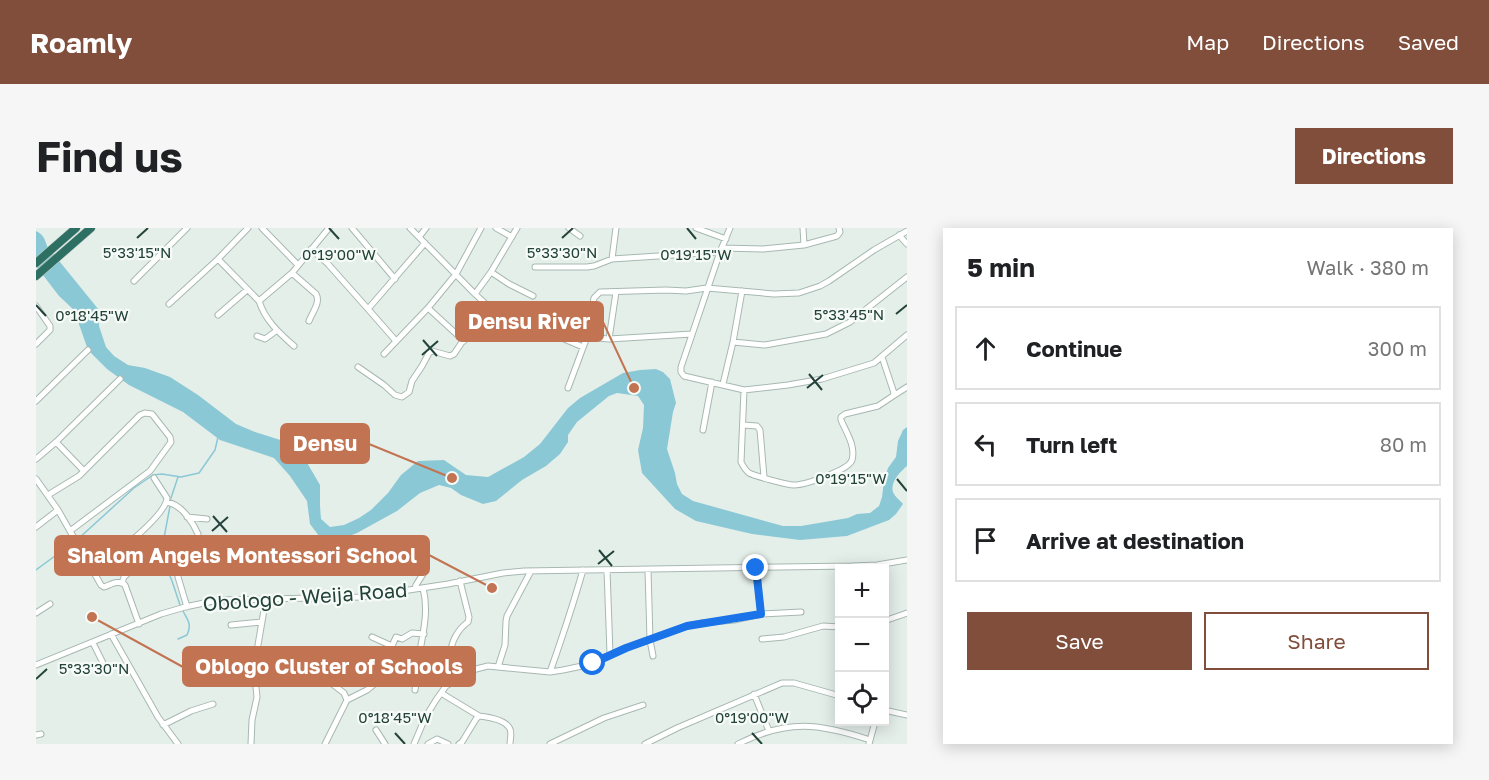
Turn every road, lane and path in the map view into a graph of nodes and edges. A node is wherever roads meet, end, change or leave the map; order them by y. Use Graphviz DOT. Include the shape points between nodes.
graph roads {
  1 [pos="76,228"];
  2 [pos="91,228"];
  3 [pos="186,228"];
  4 [pos="248,228"];
  5 [pos="262,228"];
  6 [pos="329,228"];
  7 [pos="352,228"];
  8 [pos="410,228"];
  9 [pos="426,228"];
  10 [pos="481,228"];
  11 [pos="496,228"];
  12 [pos="517,228"];
  13 [pos="569,228"];
  14 [pos="616,228"];
  15 [pos="696,228"];
  16 [pos="730,228"];
  17 [pos="802,228"];
  18 [pos="839,228"];
  19 [pos="907,231"];
  20 [pos="580,236"];
  21 [pos="899,236"];
  22 [pos="419,237"];
  23 [pos="512,237"];
  24 [pos="726,239"];
  25 [pos="425,243"];
  26 [pos="907,244"];
  27 [pos="804,245"];
  28 [pos="311,249"];
  29 [pos="721,250"];
  30 [pos="218,259"];
  31 [pos="612,259"];
  32 [pos="36,263"];
  33 [pos="298,265"];
  34 [pos="535,267"];
  35 [pos="491,272"];
  36 [pos="292,273"];
  37 [pos="456,274"];
  38 [pos="36,276"];
  39 [pos="907,277"];
  40 [pos="395,279"];
  41 [pos="134,281"];
  42 [pos="707,288"];
  43 [pos="247,290"];
  44 [pos="742,291"];
  45 [pos="616,292"];
  46 [pos="475,294"];
  47 [pos="533,296"];
  48 [pos="260,301"];
  49 [pos="169,304"];
  50 [pos="487,305"];
  51 [pos="36,306"];
  52 [pos="428,308"];
  53 [pos="368,309"];
  54 [pos="218,315"];
  55 [pos="309,321"];
  56 [pos="276,331"];
  57 [pos="692,334"];
  58 [pos="907,335"];
  59 [pos="257,336"];
  60 [pos="587,337"];
  61 [pos="609,339"];
  62 [pos="396,340"];
  63 [pos="464,341"];
  64 [pos="733,342"];
  65 [pos="36,344"];
  66 [pos="294,346"];
  67 [pos="584,347"];
  68 [pos="88,350"];
  69 [pos="384,354"];
  70 [pos="882,357"];
  71 [pos="358,367"];
  72 [pos="120,379"];
  73 [pos="712,382"];
  74 [pos="723,384"];
  75 [pos="907,387"];
  76 [pos="568,388"];
  77 [pos="744,390"];
  78 [pos="893,396"];
  79 [pos="36,401"];
  80 [pos="743,425"];
  81 [pos="703,430"];
  82 [pos="56,442"];
  83 [pos="36,459"];
  84 [pos="84,471"];
  85 [pos="764,477"];
  86 [pos="154,478"];
  87 [pos="36,479"];
  88 [pos="48,495"];
  89 [pos="167,502"];
  90 [pos="58,510"];
  91 [pos="187,517"];
  92 [pos="207,519"];
  93 [pos="36,527"];
  94 [pos="70,531"];
  95 [pos="198,534"];
  96 [pos="156,548"];
  97 [pos="907,560"];
  98 [pos="889,564"];
  99 [pos="835,567"];
  100 [pos="756,568"];
  101 [pos="583,570"];
  102 [pos="607,570"];
  103 [pos="648,570"];
  104 [pos="93,571"];
  105 [pos="531,571"];
  106 [pos="423,574"];
  107 [pos="178,577"];
  108 [pos="460,581"];
  109 [pos="122,583"];
  110 [pos="423,588"];
  111 [pos="415,589"];
  112 [pos="266,598"];
  113 [pos="50,604"];
  114 [pos="187,607"];
  115 [pos="801,612"];
  116 [pos="36,613"];
  117 [pos="907,613"];
  118 [pos="761,614"];
  119 [pos="889,620"];
  120 [pos="262,622"];
  121 [pos="139,624"];
  122 [pos="231,625"];
  123 [pos="835,627"];
  124 [pos="111,634"];
  125 [pos="424,634"];
  126 [pos="372,637"];
  127 [pos="762,639"];
  128 [pos="650,640"];
  129 [pos="93,643"];
  130 [pos="258,645"];
  131 [pos="392,646"];
  132 [pos="610,654"];
  133 [pos="653,656"];
  134 [pos="36,665"];
  135 [pos="498,667"];
  136 [pos="254,668"];
  137 [pos="106,669"];
  138 [pos="550,672"];
  139 [pos="461,677"];
  140 [pos="327,680"];
  141 [pos="415,690"];
  142 [pos="441,693"];
  143 [pos="754,694"];
  144 [pos="835,695"];
  145 [pos="347,700"];
  146 [pos="213,704"];
  147 [pos="643,705"];
  148 [pos="889,711"];
  149 [pos="907,715"];
  150 [pos="479,716"];
  151 [pos="163,725"];
  152 [pos="873,726"];
  153 [pos="376,730"];
  154 [pos="769,731"];
  155 [pos="869,742"];
  156 [pos="178,744"];
  157 [pos="251,744"];
  158 [pos="325,744"];
  159 [pos="385,744"];
  160 [pos="414,744"];
  161 [pos="428,744"];
  162 [pos="448,744"];
  163 [pos="459,744"];
  164 [pos="510,744"];
  165 [pos="550,744"];
  166 [pos="645,744"];
  167 [pos="738,744"];
  1 -- 32 [label="highway"];
  2 -- 38 [label="highway"];
  3 -- 41 [label="street"];
  4 -- 30 [label="street"];
  5 -- 33 [label="street"];
  6 -- 28 [label="street"];
  7 -- 40 [label="street"];
  8 -- 22 [label="street"];
  9 -- 22 [label="street"];
  10 -- 37 [label="street"];
  11 -- 23 [label="street"];
  12 -- 23 [label="street"];
  13 -- 20 [label="street"];
  14 -- 31 [label="street"];
  15 -- 24 [label="street"];
  16 -- 24 [label="street"];
  17 -- 27 [label="street"];
  18 -- 27 [label="street" via="837,236"];
  19 -- 21 [label="street"];
  21 -- 26 [label="street"];
  21 -- 44 [label="street" via="820,286 774,294"];
  22 -- 25 [label="street"];
  23 -- 35 [label="street"];
  24 -- 29 [label="street"];
  25 -- 37 [label="street"];
  25 -- 40 [label="street"];
  27 -- 29 [label="street"];
  28 -- 33 [label="street"];
  28 -- 53 [label="street"];
  29 -- 31 [label="street"];
  29 -- 42 [label="street"];
  30 -- 43 [label="street"];
  30 -- 49 [label="street"];
  31 -- 34 [label="street" via="587,267"];
  33 -- 36 [label="street"];
  35 -- 46 [label="street"];
  35 -- 47 [label="street"];
  36 -- 48 [label="street"];
  36 -- 55 [label="street" via="318,297"];
  37 -- 46 [label="street"];
  37 -- 52 [label="street"];
  39 -- 64 [label="street" via="850,322 826,334 765,345"];
  40 -- 53 [label="street"];
  42 -- 44 [label="street"];
  42 -- 45 [label="street"];
  42 -- 57 [label="street"];
  43 -- 48 [label="street"];
  43 -- 54 [label="street"];
  44 -- 64 [label="street"];
  45 -- 60 [label="street" via="600,292 594,298"];
  45 -- 61 [label="street"];
  46 -- 50 [label="street"];
  48 -- 56 [label="street"];
  50 -- 63 [label="street"];
  50 -- 67 [label="street"];
  51 -- 65 [label="street" via="50,326"];
  52 -- 62 [label="street"];
  52 -- 63 [label="street"];
  53 -- 62 [label="street"];
  56 -- 59 [label="street" via="265,339"];
  56 -- 66 [label="street"];
  57 -- 61 [label="street"];
  57 -- 73 [label="street" via="681,372"];
  58 -- 70 [label="street"];
  60 -- 61 [label="street"];
  60 -- 67 [label="street"];
  62 -- 69 [label="street"];
  63 -- 71 [label="street" via="450,356 429,353 412,381 410,392 402,397"];
  64 -- 74 [label="street"];
  67 -- 76 [label="street"];
  68 -- 79 [label="street"];
  70 -- 77 [label="street" via="822,379"];
  70 -- 78 [label="street"];
  72 -- 82 [label="street"];
  73 -- 74 [label="street"];
  73 -- 81 [label="street"];
  74 -- 77 [label="street"];
  75 -- 78 [label="street"];
  77 -- 80 [label="street"];
  78 -- 85 [label="street" via="878,406 842,417 853,448 850,464 845,468 796,485"];
  80 -- 85 [label="street" via="760,430"];
  80 -- 85 [label="street" via="742,465 750,474"];
  82 -- 83 [label="street"];
  82 -- 84 [label="street"];
  84 -- 88 [label="street"];
  84 -- 94 [label="street" via="144,413 152,414 170,436 171,442 150,471"];
  86 -- 89 [label="street"];
  87 -- 88 [label="street"];
  88 -- 90 [label="street"];
  89 -- 91 [label="street" via="177,505"];
  89 -- 104 [label="street" via="146,528"];
  90 -- 93 [label="street"];
  90 -- 94 [label="street"];
  91 -- 92 [label="street"];
  91 -- 95 [label="street"];
  94 -- 104 [label="street"];
  96 -- 109 [label="street"];
  97 -- 98 [label="street, Obologo - Weija Road"];
  99 -- 100 [label="street, Obologo - Weija Road"];
  100 -- 103 [label="street, Obologo - Weija Road"];
  100 -- 118 [label="street"];
  101 -- 102 [label="street, Obologo - Weija Road"];
  101 -- 105 [label="street, Obologo - Weija Road"];
  101 -- 138 [label="street"];
  102 -- 103 [label="street, Obologo - Weija Road"];
  102 -- 132 [label="street"];
  103 -- 128 [label="street"];
  104 -- 109 [label="street" via="104,587"];
  105 -- 108 [label="street, Obologo - Weija Road"];
  105 -- 135 [label="street" via="507,616 505,645"];
  106 -- 111 [label="street"];
  107 -- 114 [label="street"];
  108 -- 110 [label="street, Obologo - Weija Road"];
  108 -- 139 [label="street" via="469,616 453,642 450,657"];
  109 -- 121 [label="street"];
  110 -- 111 [label="street, Obologo - Weija Road"];
  110 -- 125 [label="street"];
  111 -- 112 [label="street, Obologo - Weija Road" via="363,597"];
  112 -- 114 [label="street, Obologo - Weija Road" via="218,600"];
  112 -- 120 [label="street"];
  113 -- 116 [label="street"];
  114 -- 121 [label="street, Obologo - Weija Road"];
  115 -- 118 [label="street"];
  117 -- 119 [label="street"];
  118 -- 128 [label="street" via="687,626"];
  120 -- 122 [label="street"];
  120 -- 130 [label="street"];
  121 -- 124 [label="street, Obologo - Weija Road"];
  123 -- 127 [label="street"];
  124 -- 129 [label="street, Obologo - Weija Road"];
  124 -- 151 [label="street"];
  125 -- 131 [label="street" via="396,637"];
  125 -- 141 [label="street"];
  126 -- 131 [label="street"];
  128 -- 132 [label="street"];
  128 -- 133 [label="street"];
  129 -- 134 [label="street, Obologo - Weija Road"];
  129 -- 137 [label="street"];
  131 -- 145 [label="street" via="384,673 374,686"];
  132 -- 138 [label="street" via="587,665"];
  135 -- 138 [label="street"];
  135 -- 139 [label="street" via="483,667"];
  136 -- 157 [label="street" via="257,697"];
  139 -- 142 [label="street"];
  140 -- 145 [label="street"];
  142 -- 150 [label="street"];
  142 -- 160 [label="street"];
  143 -- 144 [label="street" via="787,682"];
  143 -- 154 [label="street"];
  143 -- 166 [label="street"];
  145 -- 158 [label="street"];
  146 -- 151 [label="street"];
  147 -- 165 [label="street" via="604,718"];
  148 -- 149 [label="street"];
  150 -- 163 [label="street"];
  150 -- 164 [label="street" via="508,726"];
  151 -- 156 [label="street"];
  152 -- 155 [label="street"];
  153 -- 159 [label="street"];
  154 -- 155 [label="street" via="806,726 828,728"];
  154 -- 167 [label="street"];
  161 -- 162 [label="street" via="437,739"];
}
